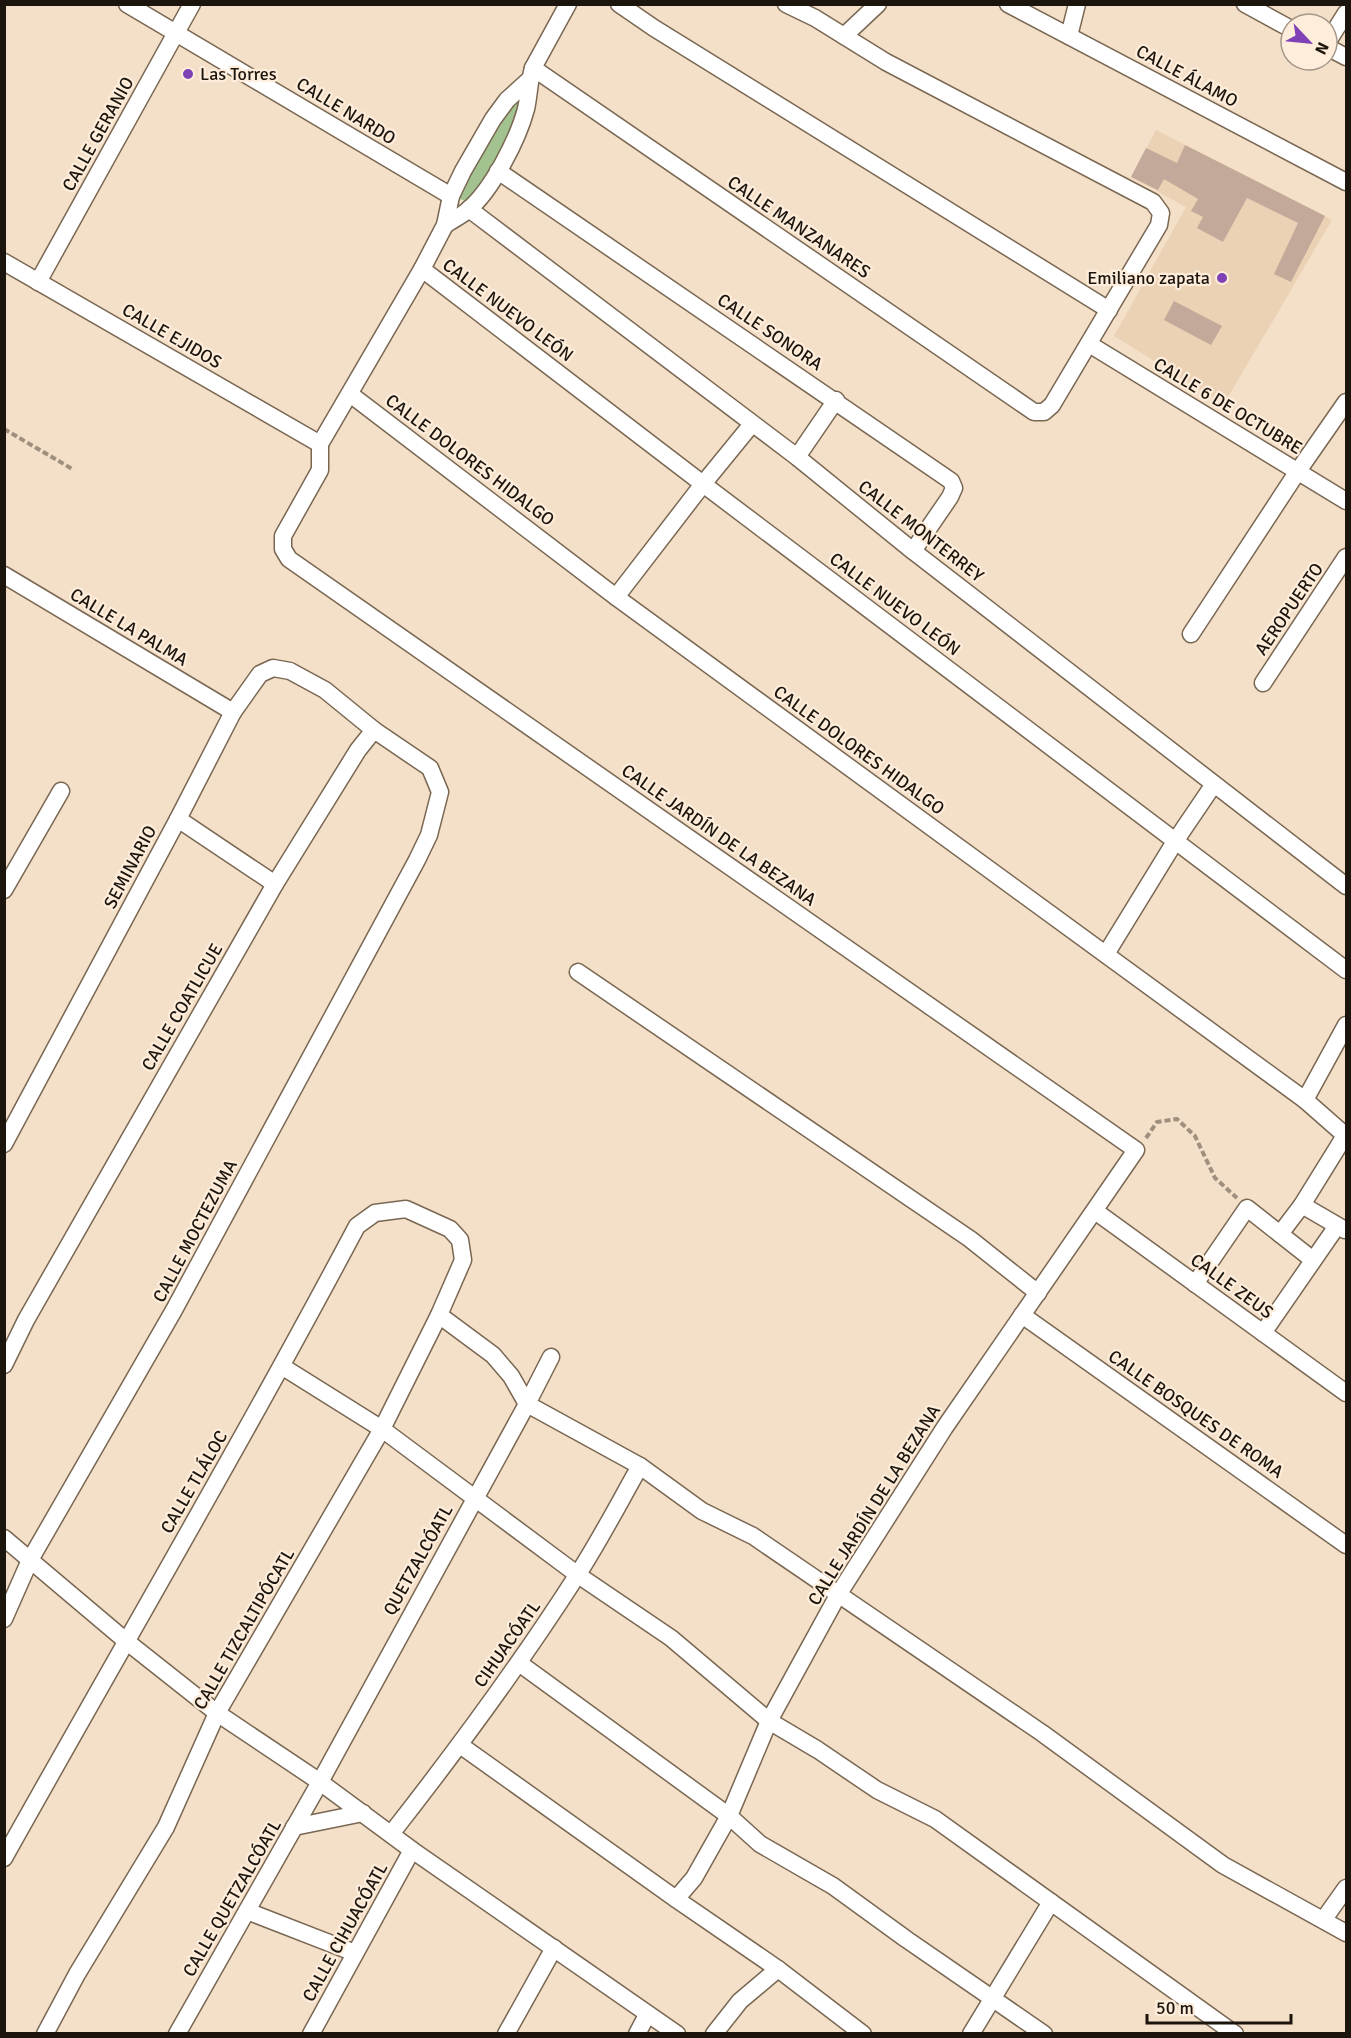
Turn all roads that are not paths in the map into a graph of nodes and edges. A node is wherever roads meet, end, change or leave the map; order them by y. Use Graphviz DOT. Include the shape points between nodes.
graph roads {
  1 [pos="127,4"];
  2 [pos="192,4"];
  3 [pos="568,4"];
  4 [pos="619,4"];
  5 [pos="786,4"];
  6 [pos="878,4"];
  7 [pos="1077,4"];
  8 [pos="1245,4"];
  9 [pos="1008,5"];
  10 [pos="813,11"];
  11 [pos="1347,13"];
  12 [pos="1279,22"];
  13 [pos="1339,26"];
  14 [pos="177,32"];
  15 [pos="844,36"];
  16 [pos="1069,36"];
  17 [pos="531,74"];
  18 [pos="498,171"];
  19 [pos="1347,182"];
  20 [pos="451,196"];
  21 [pos="469,209"];
  22 [pos="445,225"];
  23 [pos="4,262"];
  24 [pos="422,268"];
  25 [pos="38,282"];
  26 [pos="1109,310"];
  27 [pos="1089,344"];
  28 [pos="350,394"];
  29 [pos="836,400"];
  30 [pos="1347,402"];
  31 [pos="752,424"];
  32 [pos="320,444"];
  33 [pos="797,457"];
  34 [pos="1298,471"];
  35 [pos="703,484"];
  36 [pos="1347,501"];
  37 [pos="913,551"];
  38 [pos="1347,557"];
  39 [pos="4,575"];
  40 [pos="616,597"];
  41 [pos="1191,634"];
  42 [pos="1263,683"];
  43 [pos="233,712"];
  44 [pos="374,730"];
  45 [pos="1214,784"];
  46 [pos="61,791"];
  47 [pos="178,819"];
  48 [pos="1176,840"];
  49 [pos="275,884"];
  50 [pos="1347,886"];
  51 [pos="4,890"];
  52 [pos="1106,954"];
  53 [pos="1347,970"];
  54 [pos="578,972"];
  55 [pos="1347,1025"];
  56 [pos="1305,1100"];
  57 [pos="1346,1135"];
  58 [pos="4,1144"];
  59 [pos="1302,1205"];
  60 [pos="1095,1211"];
  61 [pos="1342,1228"];
  62 [pos="1280,1234"];
  63 [pos="460,1240"];
  64 [pos="1313,1260"];
  65 [pos="1196,1284"];
  66 [pos="1038,1293"];
  67 [pos="439,1315"];
  68 [pos="1022,1315"];
  69 [pos="1263,1333"];
  70 [pos="551,1357"];
  71 [pos="4,1365"];
  72 [pos="283,1367"];
  73 [pos="1347,1393"];
  74 [pos="527,1404"];
  75 [pos="382,1429"];
  76 [pos="640,1466"];
  77 [pos="475,1498"];
  78 [pos="4,1538"];
  79 [pos="1347,1545"];
  80 [pos="30,1560"];
  81 [pos="578,1575"];
  82 [pos="838,1595"];
  83 [pos="4,1619"];
  84 [pos="126,1641"];
  85 [pos="519,1663"];
  86 [pos="217,1713"];
  87 [pos="769,1721"];
  88 [pos="460,1745"];
  89 [pos="320,1782"];
  90 [pos="363,1813"];
  91 [pos="729,1816"];
  92 [pos="294,1827"];
  93 [pos="391,1834"];
  94 [pos="412,1850"];
  95 [pos="4,1858"];
  96 [pos="1347,1888"];
  97 [pos="676,1899"];
  98 [pos="1051,1902"];
  99 [pos="246,1911"];
  100 [pos="1324,1919"];
  101 [pos="1347,1933"];
  102 [pos="554,1948"];
  103 [pos="355,1953"];
  104 [pos="778,1969"];
  105 [pos="992,1998"];
  106 [pos="647,2015"];
  107 [pos="45,2034"];
  108 [pos="177,2034"];
  109 [pos="311,2034"];
  110 [pos="506,2034"];
  111 [pos="637,2034"];
  112 [pos="677,2034"];
  113 [pos="714,2034"];
  114 [pos="863,2034"];
  115 [pos="970,2034"];
  116 [pos="1044,2034"];
  117 [pos="1235,2034"];
  1 -- 14 [label="street, CALLE NARDO"];
  2 -- 14 [label="street, CALLE GERANIO"];
  3 -- 17 [label="street"];
  4 -- 26 [label="street"];
  5 -- 10 [label="street"];
  6 -- 15 [label="street"];
  7 -- 16 [label="street"];
  8 -- 12 [label="street"];
  9 -- 16 [label="street, CALLE ÁLAMO"];
  10 -- 15 [label="street"];
  11 -- 13 [label="street"];
  14 -- 20 [label="street, CALLE NARDO"];
  14 -- 25 [label="street, CALLE GERANIO"];
  15 -- 26 [label="street" via="886,62 1153,202 1161,213 1159,225"];
  16 -- 19 [label="street, CALLE ÁLAMO"];
  17 -- 18 [label="street" via="526,108"];
  17 -- 20 [label="street" via="493,119"];
  17 -- 27 [label="street, CALLE MANZANARES" via="1034,412 1044,412 1052,405"];
  18 -- 21 [label="street"];
  18 -- 29 [label="street, CALLE SONORA"];
  20 -- 22 [label="street"];
  21 -- 22 [label="street"];
  21 -- 31 [label="street, CALLE MONTERREY"];
  22 -- 24 [label="street"];
  23 -- 25 [label="street, CALLE EJIDOS"];
  24 -- 28 [label="street"];
  24 -- 35 [label="street, CALLE NUEVO LEÓN"];
  25 -- 32 [label="street, CALLE EJIDOS"];
  26 -- 27 [label="street"];
  27 -- 34 [label="street, CALLE 6 DE OCTUBRE"];
  28 -- 32 [label="street"];
  28 -- 40 [label="street, CALLE DOLORES HIDALGO"];
  29 -- 33 [label="street"];
  29 -- 37 [label="street, CALLE SONORA" via="951,481 954,488 950,497"];
  30 -- 34 [label="street"];
  31 -- 33 [label="street, CALLE MONTERREY"];
  31 -- 35 [label="street"];
  32 -- 60 [label="street, CALLE JARDÍN DE LA BEZANA" via="320,470 283,536 283,549 289,559 1136,1150"];
  33 -- 37 [label="street, CALLE MONTERREY"];
  34 -- 36 [label="street, CALLE 6 DE OCTUBRE"];
  34 -- 41 [label="street"];
  35 -- 40 [label="street"];
  35 -- 48 [label="street, CALLE NUEVO LEÓN"];
  37 -- 45 [label="street, CALLE MONTERREY"];
  38 -- 42 [label="street, AEROPUERTO"];
  39 -- 43 [label="street, CALLE LA PALMA"];
  40 -- 52 [label="street, CALLE DOLORES HIDALGO"];
  43 -- 44 [label="street, SEMINARIO" via="260,674 273,668 290,671 325,690"];
  43 -- 47 [label="street, SEMINARIO"];
  44 -- 49 [label="street, CALLE COATLICUE"];
  44 -- 80 [label="street, CALLE MOCTEZUMA" via="430,768 440,792 429,835 174,1310"];
  45 -- 48 [label="street"];
  45 -- 50 [label="street, CALLE MONTERREY"];
  46 -- 51 [label="street"];
  47 -- 49 [label="street"];
  47 -- 58 [label="street, SEMINARIO"];
  48 -- 52 [label="street"];
  48 -- 53 [label="street, CALLE NUEVO LEÓN"];
  49 -- 71 [label="street, CALLE COATLICUE"];
  52 -- 56 [label="street, CALLE DOLORES HIDALGO"];
  54 -- 66 [label="street" via="970,1239"];
  55 -- 56 [label="street"];
  56 -- 57 [label="street, CALLE DOLORES HIDALGO"];
  57 -- 59 [label="street"];
  59 -- 61 [label="street"];
  59 -- 62 [label="street"];
  60 -- 65 [label="street, CALLE ZEUS"];
  60 -- 66 [label="street, CALLE JARDÍN DE LA BEZANA"];
  61 -- 64 [label="street"];
  62 -- 64 [label="street"];
  62 -- 65 [label="street" via="1247,1208"];
  63 -- 67 [label="street, CALLE TIZCALTIPÓCATL" via="463,1260"];
  63 -- 72 [label="street, CALLE TLÁLOC" via="450,1229 406,1209 375,1213 357,1226"];
  64 -- 69 [label="street"];
  65 -- 69 [label="street, CALLE ZEUS"];
  66 -- 68 [label="street, CALLE JARDÍN DE LA BEZANA"];
  67 -- 74 [label="street" via="493,1355"];
  67 -- 75 [label="street, CALLE TIZCALTIPÓCATL"];
  68 -- 79 [label="street, CALLE BOSQUES DE ROMA"];
  68 -- 82 [label="street, CALLE JARDÍN DE LA BEZANA"];
  69 -- 73 [label="street, CALLE ZEUS"];
  70 -- 74 [label="street, QUETZALCÓATL"];
  72 -- 75 [label="street"];
  72 -- 84 [label="street, CALLE TLÁLOC"];
  74 -- 76 [label="street"];
  74 -- 77 [label="street, QUETZALCÓATL"];
  75 -- 77 [label="street"];
  75 -- 86 [label="street, CALLE TIZCALTIPÓCATL"];
  76 -- 81 [label="street, CIHUACÓATL"];
  76 -- 82 [label="street" via="702,1511 753,1536"];
  77 -- 81 [label="street"];
  77 -- 89 [label="street, QUETZALCÓATL"];
  78 -- 80 [label="street"];
  80 -- 83 [label="street, CALLE MOCTEZUMA"];
  80 -- 84 [label="street"];
  81 -- 85 [label="street, CIHUACÓATL"];
  81 -- 87 [label="street" via="671,1638"];
  82 -- 87 [label="street, CALLE JARDÍN DE LA BEZANA"];
  82 -- 100 [label="street" via="1042,1733 1223,1865"];
  84 -- 86 [label="street"];
  84 -- 95 [label="street, CALLE TLÁLOC"];
  85 -- 88 [label="street, CIHUACÓATL"];
  85 -- 91 [label="street"];
  86 -- 89 [label="street"];
  86 -- 107 [label="street, CALLE TIZCALTIPÓCATL" via="166,1827"];
  87 -- 91 [label="street, CALLE JARDÍN DE LA BEZANA"];
  87 -- 98 [label="street" via="877,1790 935,1819"];
  88 -- 93 [label="street, CIHUACÓATL"];
  88 -- 97 [label="street"];
  89 -- 90 [label="street"];
  89 -- 92 [label="street, CALLE QUETZALCÓATL"];
  90 -- 92 [label="street"];
  90 -- 93 [label="street"];
  91 -- 97 [label="street, CALLE JARDÍN DE LA BEZANA" via="694,1878"];
  91 -- 105 [label="street" via="760,1844 832,1886"];
  92 -- 99 [label="street, CALLE QUETZALCÓATL"];
  93 -- 94 [label="street"];
  94 -- 102 [label="street"];
  94 -- 103 [label="street, CALLE CIHUACÓATL"];
  96 -- 100 [label="street"];
  97 -- 104 [label="street"];
  98 -- 105 [label="street"];
  98 -- 117 [label="street"];
  99 -- 103 [label="street"];
  99 -- 108 [label="street, CALLE QUETZALCÓATL"];
  100 -- 101 [label="street"];
  102 -- 106 [label="street"];
  102 -- 110 [label="street"];
  103 -- 109 [label="street, CALLE CIHUACÓATL"];
  104 -- 113 [label="street" via="740,2001"];
  104 -- 114 [label="street"];
  105 -- 115 [label="street"];
  105 -- 116 [label="street"];
  106 -- 111 [label="street"];
  106 -- 112 [label="street"];
}
